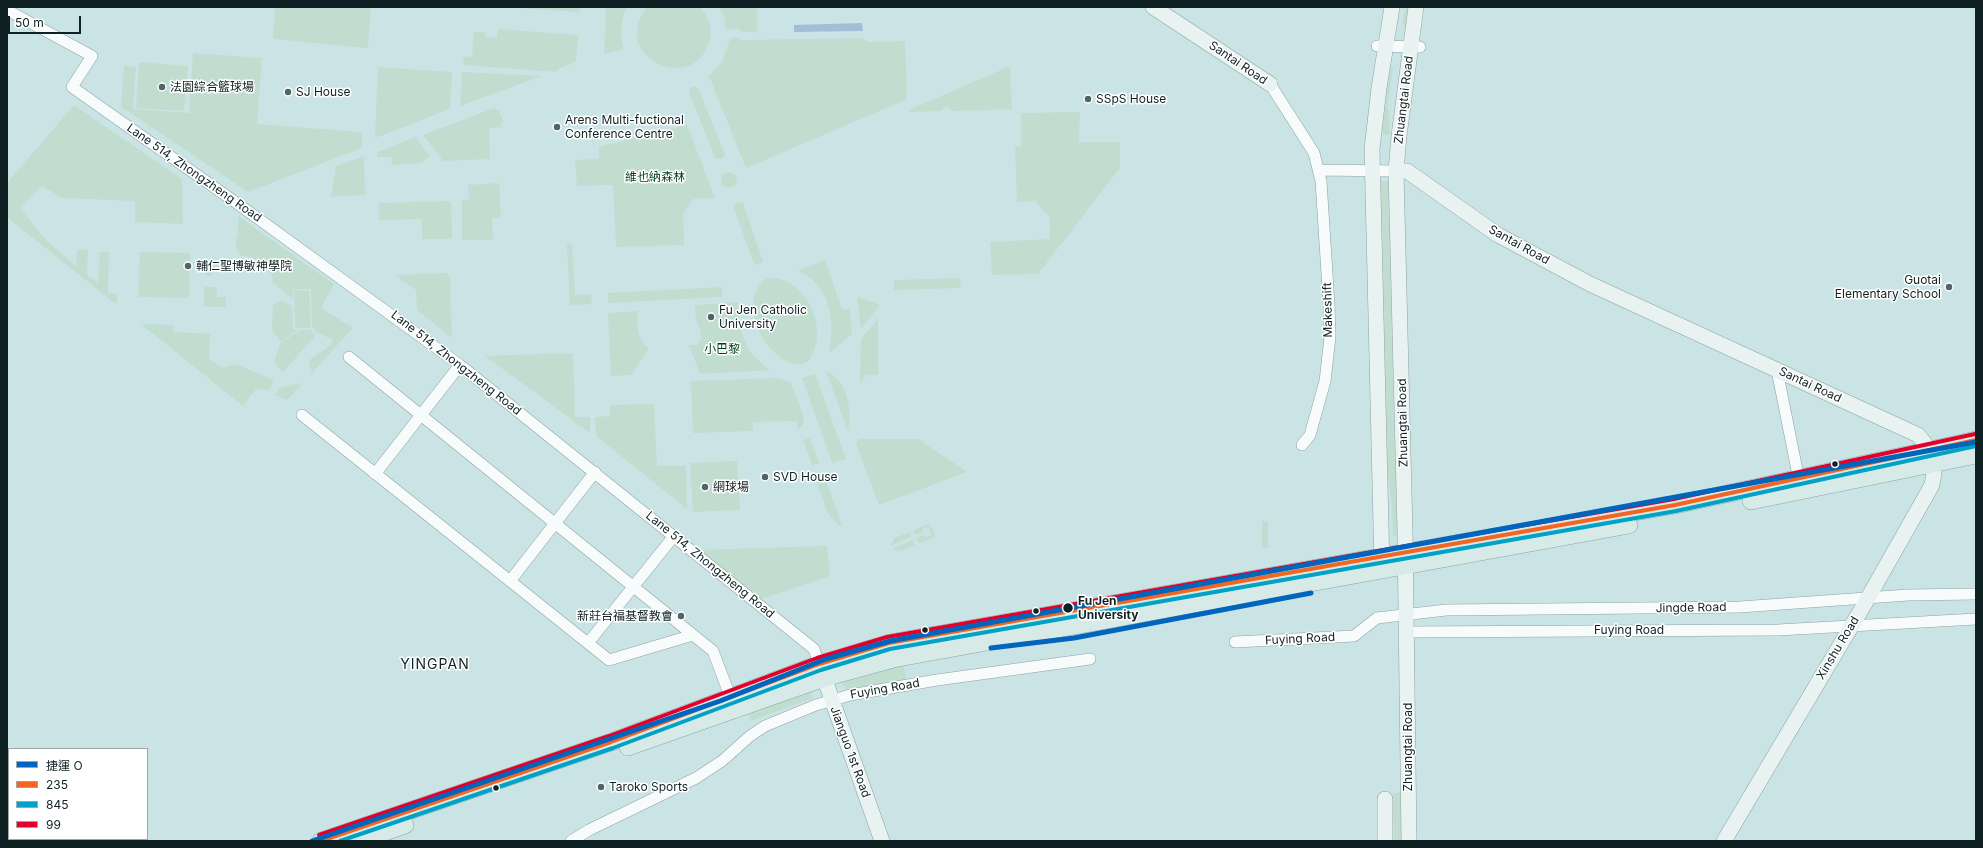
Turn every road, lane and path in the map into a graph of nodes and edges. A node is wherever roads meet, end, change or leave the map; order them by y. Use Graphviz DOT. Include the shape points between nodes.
graph roads {
  1 [pos="1153,7"];
  2 [pos="1392,7"];
  3 [pos="1416,7"];
  4 [pos="7,10"];
  5 [pos="1382,46"];
  6 [pos="1415,47"];
  7 [pos="1270,84"];
  8 [pos="1319,170"];
  9 [pos="1372,170"];
  10 [pos="1396,171"];
  11 [pos="349,357"];
  12 [pos="460,365"];
  13 [pos="1777,370"];
  14 [pos="302,415"];
  15 [pos="420,415"];
  16 [pos="1976,440"];
  17 [pos="1302,446"];
  18 [pos="1976,454"];
  19 [pos="1932,456"];
  20 [pos="595,472"];
  21 [pos="375,474"];
  22 [pos="1799,480"];
  23 [pos="555,524"];
  24 [pos="674,536"];
  25 [pos="1406,559"];
  26 [pos="1382,564"];
  27 [pos="510,581"];
  28 [pos="633,587"];
  29 [pos="1976,594"];
  30 [pos="1868,597"];
  31 [pos="1406,615"];
  32 [pos="1976,619"];
  33 [pos="1851,627"];
  34 [pos="1407,632"];
  35 [pos="693,635"];
  36 [pos="1235,642"];
  37 [pos="588,643"];
  38 [pos="1090,659"];
  39 [pos="821,671"];
  40 [pos="730,696"];
  41 [pos="831,700"];
  42 [pos="1385,799"];
  43 [pos="321,841"];
  44 [pos="359,841"];
  45 [pos="571,841"];
  46 [pos="882,841"];
  47 [pos="1386,841"];
  48 [pos="1409,841"];
  49 [pos="1724,841"];
  1 -- 7 [label="street, Santai Road"];
  2 -- 5 [label="street, Zhuangtai Road"];
  3 -- 6 [label="street, Zhuangtai Road"];
  4 -- 12 [label="street, Lane 514, Zhongzheng Road" via="92,56 72,87 257,217"];
  5 -- 6 [label="street"];
  5 -- 9 [label="street, Zhuangtai Road" via="1373,129"];
  6 -- 10 [label="street, Zhuangtai Road" via="1398,136"];
  7 -- 8 [label="street, Santai Road" via="1314,153"];
  8 -- 9 [label="street, Santai Road"];
  8 -- 17 [label="street, Makeshift" via="1330,338 1323,387 1310,435"];
  9 -- 10 [label="street, Santai Road"];
  9 -- 26 [label="street, Zhuangtai Road"];
  10 -- 13 [label="street, Santai Road" via="1407,171 1498,235 1590,284"];
  10 -- 25 [label="street, Zhuangtai Road"];
  11 -- 15 [label="street"];
  12 -- 15 [label="street"];
  12 -- 20 [label="street, Lane 514, Zhongzheng Road"];
  13 -- 19 [label="street, Santai Road" via="1918,435"];
  13 -- 22 [label="street"];
  14 -- 21 [label="street"];
  15 -- 21 [label="street"];
  15 -- 23 [label="street"];
  16 -- 19 [label="main road"];
  18 -- 19 [label="main road"];
  19 -- 22 [label="main road"];
  19 -- 25 [label="main road" via="1680,516"];
  19 -- 30 [label="street, Xinshu Road" via="1935,472 1932,485"];
  20 -- 23 [label="street"];
  20 -- 24 [label="street, Lane 514, Zhongzheng Road"];
  21 -- 27 [label="street"];
  22 -- 25 [label="main road"];
  23 -- 27 [label="street"];
  23 -- 28 [label="street"];
  24 -- 28 [label="street"];
  24 -- 39 [label="street, Lane 514, Zhongzheng Road" via="814,649"];
  25 -- 26 [label="main road"];
  25 -- 31 [label="street, Zhuangtai Road"];
  26 -- 39 [label="main road" via="909,648 852,669"];
  27 -- 37 [label="street"];
  28 -- 35 [label="street"];
  28 -- 37 [label="street"];
  29 -- 30 [label="street, Jingde Road"];
  30 -- 31 [label="street, Jingde Road" via="1740,607 1470,609"];
  30 -- 33 [label="street, Xinshu Road"];
  31 -- 34 [label="street, Zhuangtai Road"];
  31 -- 36 [label="street, Fuying Road" via="1377,618 1354,636"];
  32 -- 33 [label="street, Fuying Road"];
  33 -- 34 [label="street, Fuying Road" via="1778,630"];
  33 -- 49 [label="street, Xinshu Road"];
  34 -- 48 [label="street, Zhuangtai Road"];
  35 -- 37 [label="street" via="609,660"];
  35 -- 40 [label="street" via="713,651"];
  38 -- 41 [label="street, Fuying Road" via="937,680"];
  39 -- 40 [label="main road"];
  39 -- 41 [label="street, Jianguo 1st Road"];
  39 -- 44 [label="main road"];
  40 -- 43 [label="main road" via="524,773"];
  41 -- 45 [label="street, Fuying Road" via="765,726 722,761 696,778"];
  41 -- 46 [label="street, Jianguo 1st Road"];
  42 -- 47 [label="street, Zhuangtai Road"];
}
